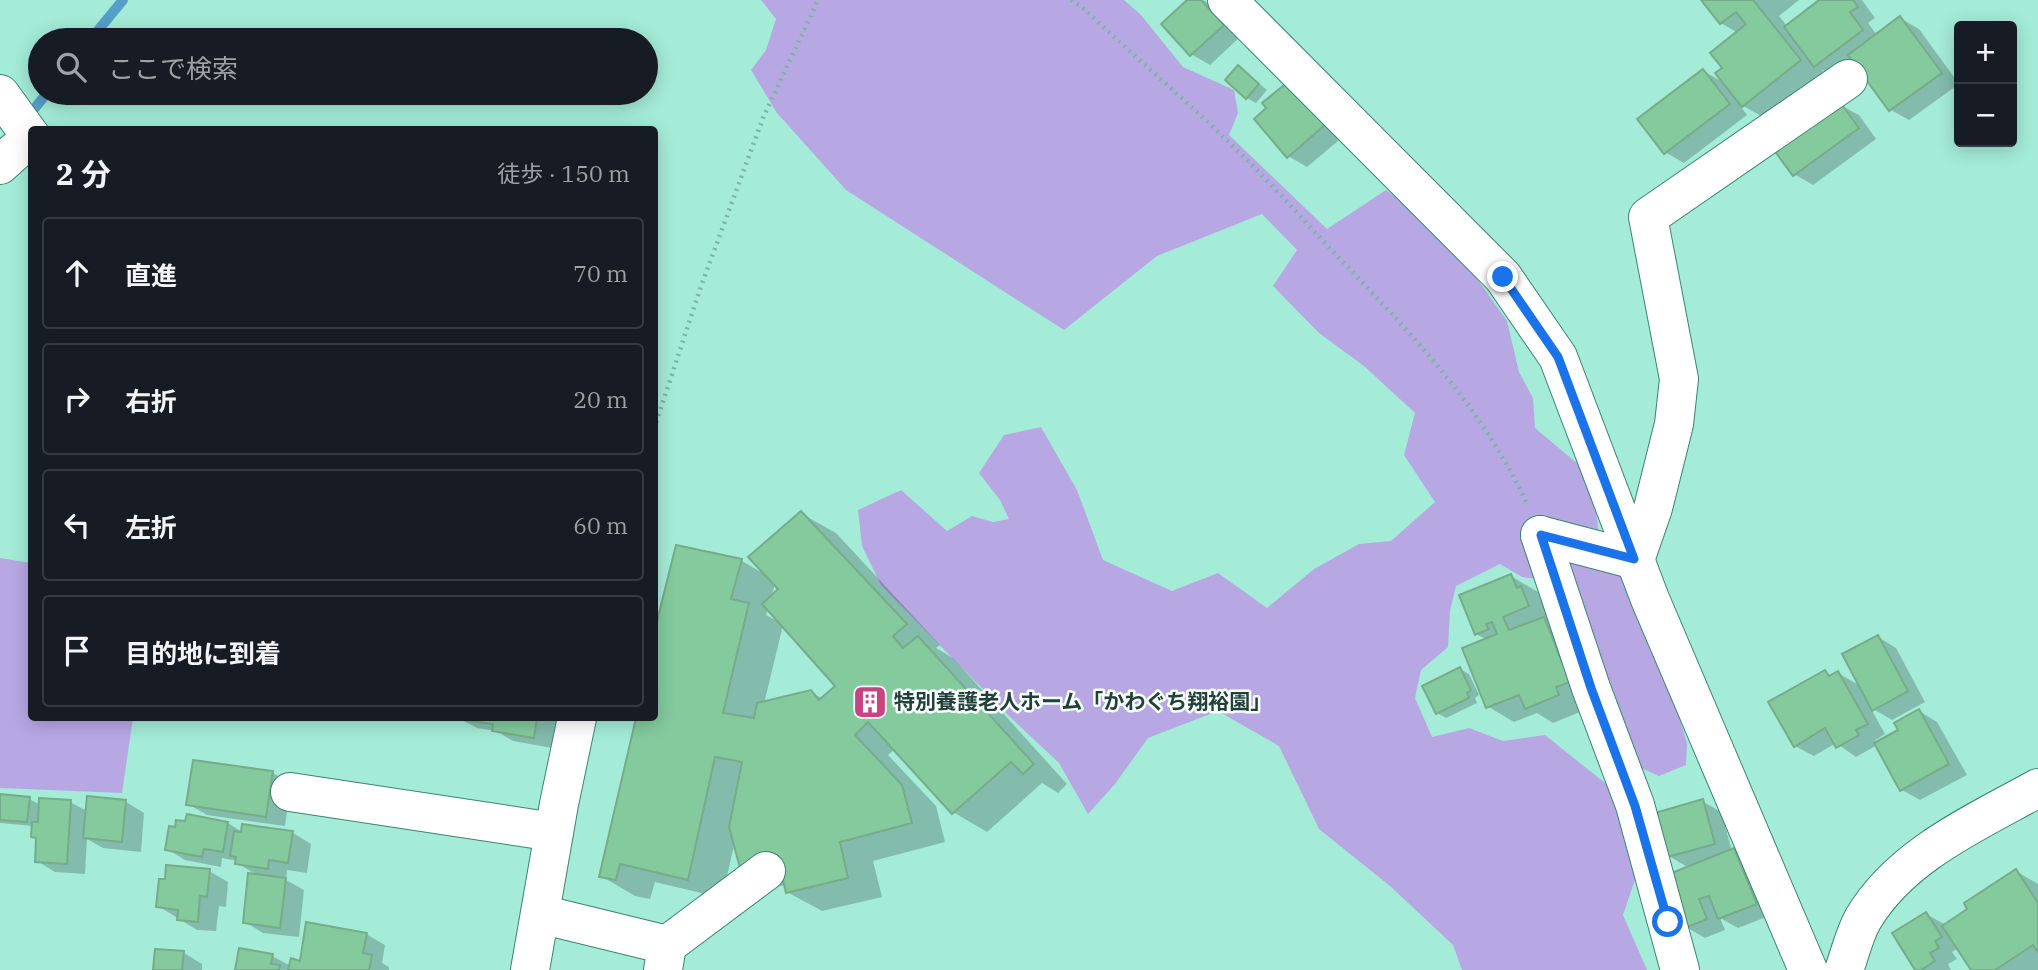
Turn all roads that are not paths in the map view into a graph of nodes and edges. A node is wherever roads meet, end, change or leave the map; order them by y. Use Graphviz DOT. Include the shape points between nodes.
graph roads {
  1 [pos="1227,0"];
  2 [pos="1848,79"];
  3 [pos="0,94"];
  4 [pos="28,133"];
  5 [pos="28,140"];
  6 [pos="0,165"];
  7 [pos="1634,559"];
  8 [pos="576,721"];
  9 [pos="2038,788"];
  10 [pos="290,792"];
  11 [pos="554,832"];
  12 [pos="766,871"];
  13 [pos="540,914"];
  14 [pos="665,957"];
  15 [pos="530,970"];
  16 [pos="1680,970"];
  17 [pos="1808,970"];
  18 [pos="1844,970"];
  1 -- 7 [label="street" via="1503,277 1558,357"];
  2 -- 7 [label="street" via="1648,218 1679,379 1674,424 1659,484"];
  3 -- 4 [label="street"];
  5 -- 6 [label="street"];
  7 -- 16 [label="street" via="1541,535 1635,806"];
  7 -- 17 [label="street"];
  8 -- 11 [label="street"];
  9 -- 18 [label="street" via="1944,841 1885,887 1862,921"];
  10 -- 11 [label="street"];
  11 -- 13 [label="street"];
  12 -- 14 [label="street"];
  13 -- 14 [label="street"];
  13 -- 15 [label="street"];
}
